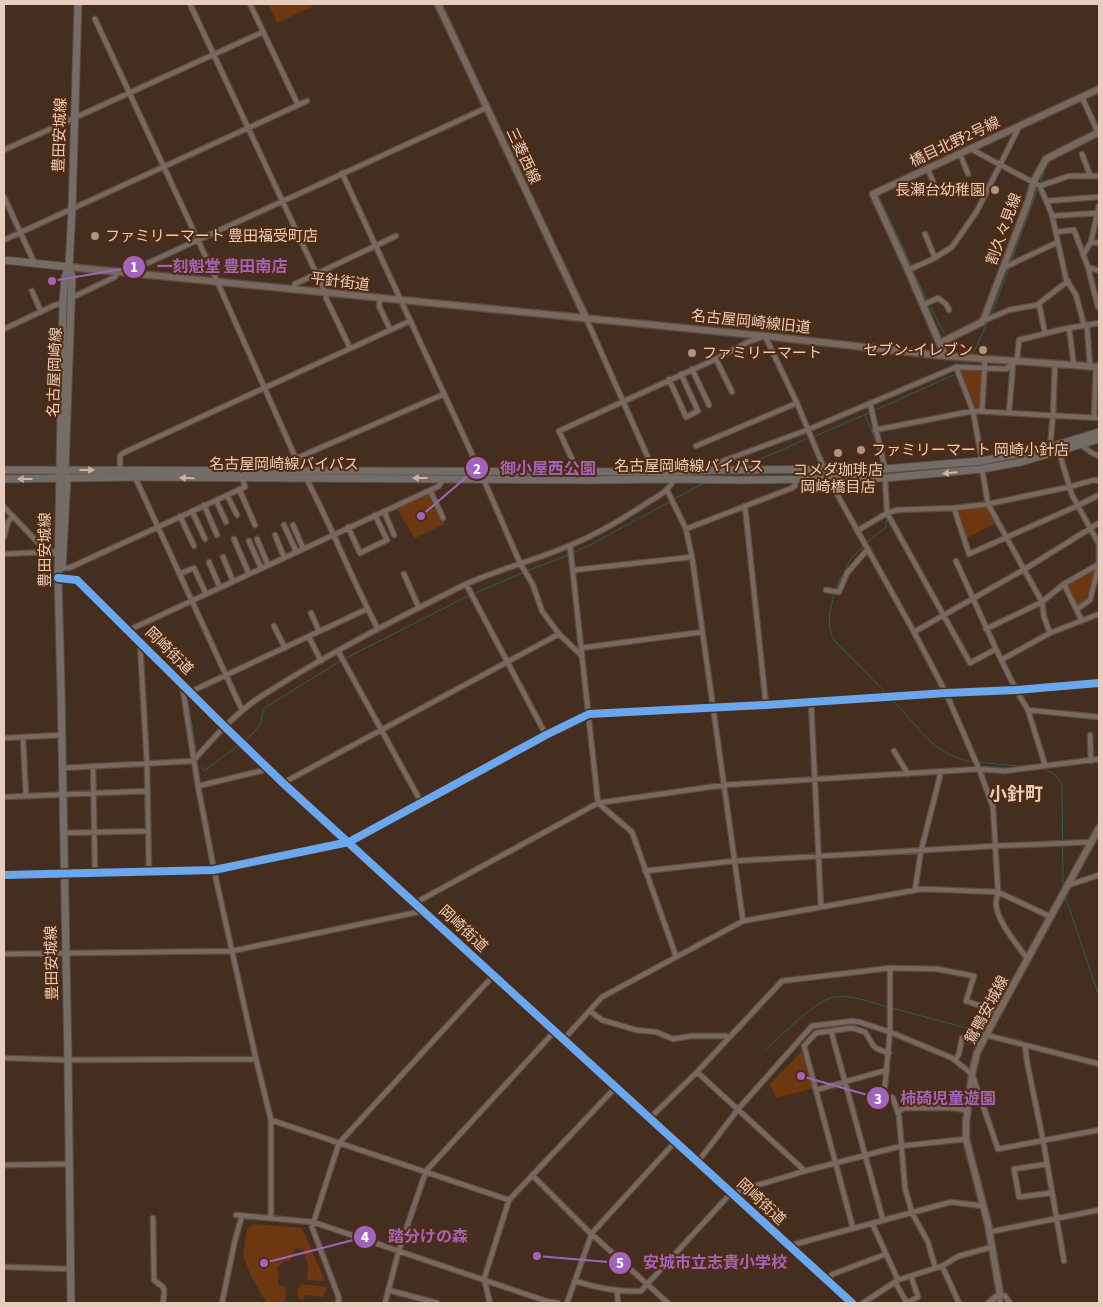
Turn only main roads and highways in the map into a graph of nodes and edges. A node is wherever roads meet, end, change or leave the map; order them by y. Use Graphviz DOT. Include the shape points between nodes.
graph roads {
  1 [pos="78,4"];
  2 [pos="4,260"];
  3 [pos="69,267"];
  4 [pos="1099,432"];
  5 [pos="1099,439"];
  6 [pos="982,465"];
  7 [pos="4,470"];
  8 [pos="62,470"];
  9 [pos="681,470"];
  10 [pos="668,472"];
  11 [pos="4,479"];
  12 [pos="63,479"];
  13 [pos="674,479"];
  14 [pos="60,568"];
  15 [pos="71,1303"];
  1 -- 3 [label="main road, 豊田安城線"];
  2 -- 3 [label="main road"];
  3 -- 8 [label="main road, 名古屋岡崎線" via="72,277"];
  3 -- 8 [label="main road, 名古屋岡崎線" via="65,277 64,303"];
  4 -- 6 [label="main road, 名古屋岡崎線バイパス"];
  5 -- 6 [label="main road, 名古屋岡崎線バイパス" via="1021,462"];
  6 -- 9 [label="main road, 名古屋岡崎線バイパス"];
  6 -- 13 [label="main road, 名古屋岡崎線バイパス, one-way" via="885,478"];
  7 -- 8 [label="main road, 名古屋岡崎線バイパス"];
  8 -- 10 [label="main road, 名古屋岡崎線バイパス, one-way"];
  8 -- 12 [label="main road, 名古屋岡崎線"];
  9 -- 10 [label="main road, 名古屋岡崎線バイパス"];
  9 -- 13 [label="main road"];
  10 -- 13 [label="main road"];
  12 -- 11 [label="main road, 名古屋岡崎線バイパス, one-way"];
  13 -- 12 [label="main road, 名古屋岡崎線バイパス, one-way"];
  12 -- 14 [label="main road, 豊田安城線"];
  12 -- 14 [label="main road, 豊田安城線" via="58,553"];
  14 -- 15 [label="main road, 豊田安城線"];
}
